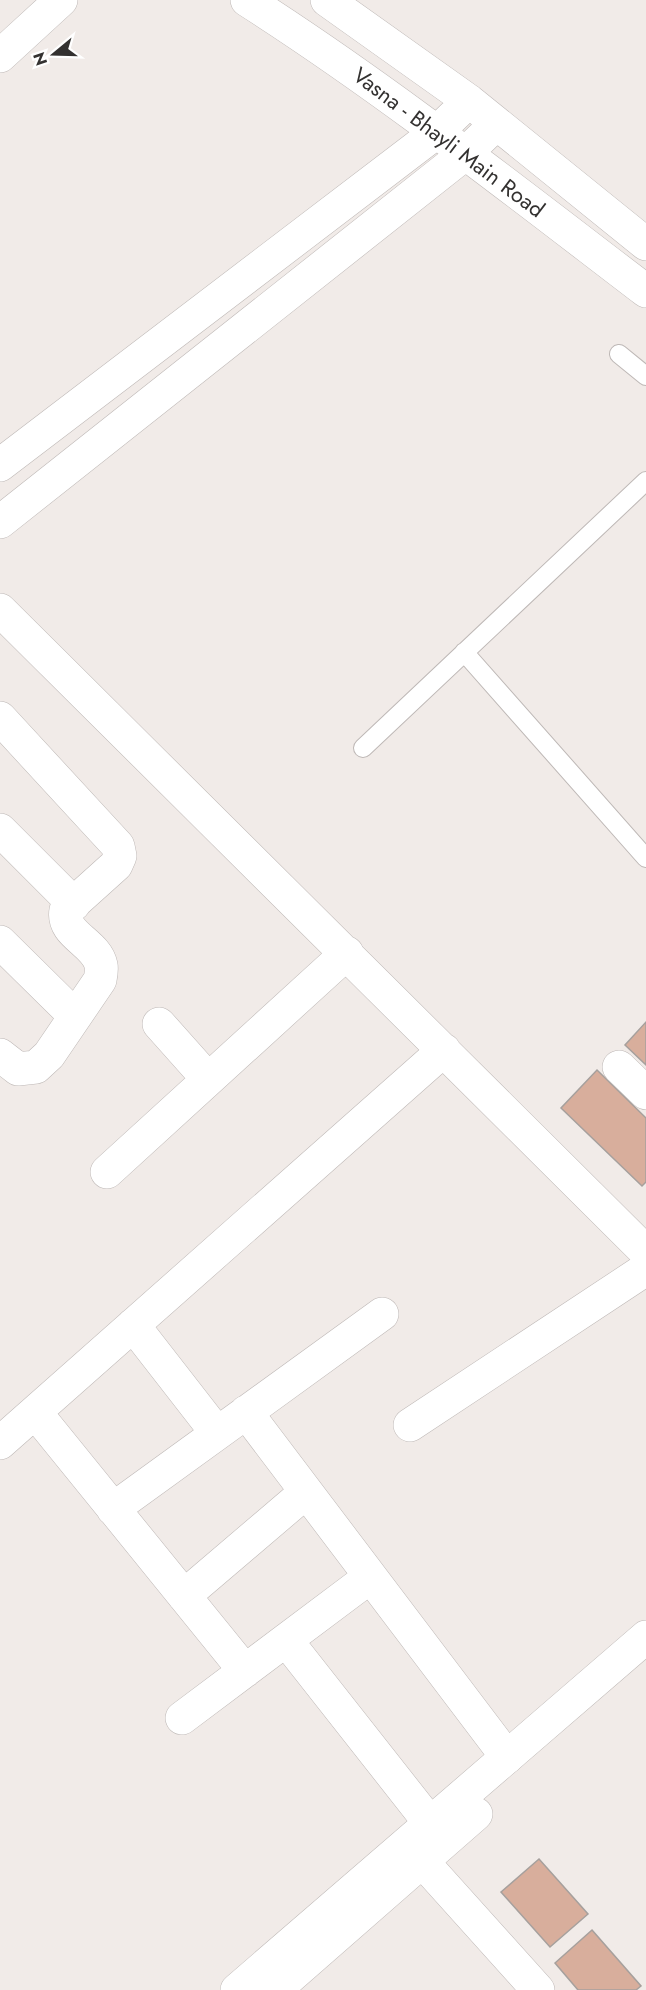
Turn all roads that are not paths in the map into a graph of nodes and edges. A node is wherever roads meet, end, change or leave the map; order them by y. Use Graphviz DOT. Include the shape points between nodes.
graph roads {
  1 [pos="61,0"];
  2 [pos="247,0"];
  3 [pos="327,0"];
  4 [pos="0,56"];
  5 [pos="469,101"];
  6 [pos="496,124"];
  7 [pos="438,131"];
  8 [pos="466,153"];
  9 [pos="646,244"];
  10 [pos="646,291"];
  11 [pos="620,354"];
  12 [pos="646,376"];
  13 [pos="0,465"];
  14 [pos="646,481"];
  15 [pos="0,522"];
  16 [pos="0,610"];
  17 [pos="464,652"];
  18 [pos="0,718"];
  19 [pos="363,748"];
  20 [pos="0,830"];
  21 [pos="646,858"];
  22 [pos="74,904"];
  23 [pos="0,942"];
  24 [pos="347,953"];
  25 [pos="75,1016"];
  26 [pos="159,1024"];
  27 [pos="444,1050"];
  28 [pos="0,1055"];
  29 [pos="619,1066"];
  30 [pos="208,1079"];
  31 [pos="646,1093"];
  32 [pos="106,1172"];
  33 [pos="646,1252"];
  34 [pos="646,1269"];
  35 [pos="382,1314"];
  36 [pos="133,1325"];
  37 [pos="35,1412"];
  38 [pos="246,1412"];
  39 [pos="410,1425"];
  40 [pos="217,1433"];
  41 [pos="0,1443"];
  42 [pos="306,1492"];
  43 [pos="113,1509"];
  44 [pos="370,1577"];
  45 [pos="184,1596"];
  46 [pos="646,1637"];
  47 [pos="286,1640"];
  48 [pos="646,1664"];
  49 [pos="245,1671"];
  50 [pos="182,1718"];
  51 [pos="507,1757"];
  52 [pos="430,1823"];
  53 [pos="422,1861"];
  54 [pos="237,1990"];
  55 [pos="275,1990"];
  56 [pos="537,1990"];
  1 -- 4 [label="street"];
  2 -- 7 [label="street, Vasna - Bhayli Main Road"];
  3 -- 5 [label="street, Vasna - Bhayli Main Road"];
  5 -- 6 [label="street, Vasna - Bhayli Main Road"];
  5 -- 7 [label="street"];
  6 -- 8 [label="street"];
  6 -- 9 [label="street, Vasna - Bhayli Main Road"];
  7 -- 8 [label="street, Vasna - Bhayli Main Road"];
  7 -- 13 [label="street"];
  8 -- 10 [label="street, Vasna - Bhayli Main Road"];
  8 -- 15 [label="street"];
  11 -- 12 [label="lane"];
  14 -- 17 [label="lane"];
  16 -- 24 [label="street"];
  17 -- 19 [label="lane"];
  17 -- 21 [label="lane"];
  18 -- 22 [label="street" via="118,846 120,856 116,865"];
  20 -- 22 [label="street"];
  22 -- 25 [label="street" via="66,910 68,927 92,949 101,964 100,980"];
  23 -- 25 [label="street"];
  24 -- 27 [label="street"];
  24 -- 30 [label="street"];
  25 -- 28 [label="street" via="49,1055 36,1067 18,1069"];
  26 -- 30 [label="street"];
  27 -- 33 [label="street"];
  27 -- 36 [label="street"];
  29 -- 31 [label="street"];
  30 -- 32 [label="street"];
  34 -- 39 [label="street"];
  35 -- 38 [label="street"];
  36 -- 37 [label="street"];
  36 -- 40 [label="street"];
  37 -- 41 [label="street"];
  37 -- 43 [label="street"];
  38 -- 40 [label="street"];
  38 -- 42 [label="street"];
  40 -- 43 [label="street"];
  42 -- 44 [label="street"];
  42 -- 45 [label="street"];
  43 -- 45 [label="street"];
  44 -- 47 [label="street"];
  44 -- 51 [label="street"];
  45 -- 49 [label="street"];
  46 -- 51 [label="street"];
  47 -- 49 [label="street"];
  47 -- 52 [label="street"];
  48 -- 53 [label="street"];
  49 -- 50 [label="street"];
  51 -- 52 [label="street"];
  52 -- 54 [label="street"];
  53 -- 55 [label="street"];
  53 -- 56 [label="street"];
}
